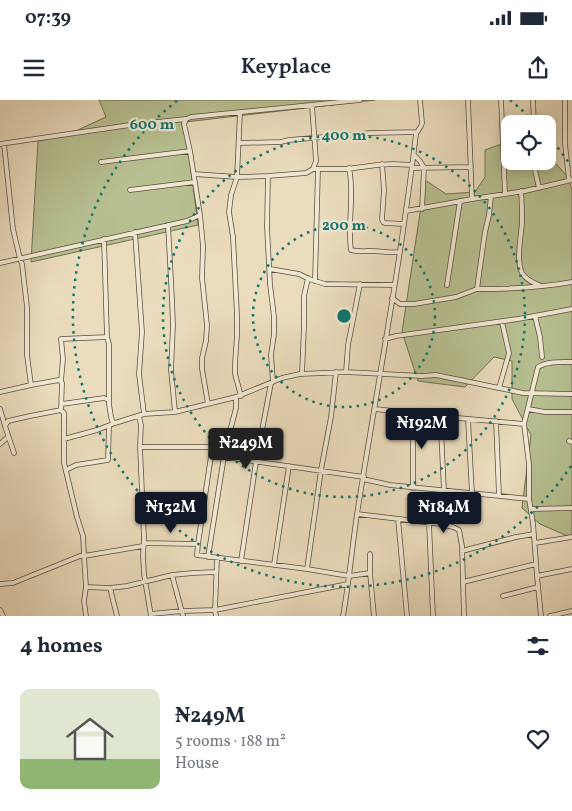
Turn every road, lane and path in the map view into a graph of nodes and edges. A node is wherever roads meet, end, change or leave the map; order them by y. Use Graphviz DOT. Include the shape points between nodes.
graph roads {
  1 [pos="360,100"];
  2 [pos="420,100"];
  3 [pos="468,100"];
  4 [pos="500,100"];
  5 [pos="533,100"];
  6 [pos="565,100"];
  7 [pos="312,105"];
  8 [pos="240,112"];
  9 [pos="534,115"];
  10 [pos="186,118"];
  11 [pos="417,132"];
  12 [pos="315,139"];
  13 [pos="239,143"];
  14 [pos="2,144"];
  15 [pos="190,151"];
  16 [pos="414,154"];
  17 [pos="101,162"];
  18 [pos="382,164"];
  19 [pos="412,167"];
  20 [pos="471,167"];
  21 [pos="349,168"];
  22 [pos="424,168"];
  23 [pos="316,169"];
  24 [pos="535,170"];
  25 [pos="194,174"];
  26 [pos="268,176"];
  27 [pos="237,177"];
  28 [pos="571,180"];
  29 [pos="194,182"];
  30 [pos="539,188"];
  31 [pos="130,190"];
  32 [pos="521,191"];
  33 [pos="505,193"];
  34 [pos="491,196"];
  35 [pos="472,199"];
  36 [pos="460,201"];
  37 [pos="422,209"];
  38 [pos="406,211"];
  39 [pos="200,215"];
  40 [pos="404,224"];
  41 [pos="168,225"];
  42 [pos="135,232"];
  43 [pos="104,239"];
  44 [pos="399,252"];
  45 [pos="20,259"];
  46 [pos="0,263"];
  47 [pos="270,269"];
  48 [pos="308,278"];
  49 [pos="315,281"];
  50 [pos="572,282"];
  51 [pos="360,284"];
  52 [pos="394,285"];
  53 [pos="447,285"];
  54 [pos="541,286"];
  55 [pos="477,289"];
  56 [pos="392,298"];
  57 [pos="572,309"];
  58 [pos="535,316"];
  59 [pos="502,322"];
  60 [pos="387,330"];
  61 [pos="396,336"];
  62 [pos="107,337"];
  63 [pos="386,339"];
  64 [pos="542,357"];
  65 [pos="572,362"];
  66 [pos="336,372"];
  67 [pos="346,372"];
  68 [pos="302,374"];
  69 [pos="380,374"];
  70 [pos="61,381"];
  71 [pos="272,382"];
  72 [pos="31,385"];
  73 [pos="499,388"];
  74 [pos="0,392"];
  75 [pos="531,394"];
  76 [pos="572,394"];
  77 [pos="238,396"];
  78 [pos="109,400"];
  79 [pos="62,404"];
  80 [pos="208,404"];
  81 [pos="0,409"];
  82 [pos="375,409"];
  83 [pos="528,409"];
  84 [pos="61,410"];
  85 [pos="175,412"];
  86 [pos="572,412"];
  87 [pos="411,413"];
  88 [pos="141,415"];
  89 [pos="441,416"];
  90 [pos="468,419"];
  91 [pos="496,421"];
  92 [pos="115,423"];
  93 [pos="524,424"];
  94 [pos="5,426"];
  95 [pos="109,426"];
  96 [pos="8,437"];
  97 [pos="64,439"];
  98 [pos="0,444"];
  99 [pos="140,447"];
  100 [pos="14,453"];
  101 [pos="212,453"];
  102 [pos="224,457"];
  103 [pos="256,462"];
  104 [pos="289,466"];
  105 [pos="66,470"];
  106 [pos="321,470"];
  107 [pos="364,478"];
  108 [pos="413,488"];
  109 [pos="445,491"];
  110 [pos="472,494"];
  111 [pos="499,496"];
  112 [pos="529,499"];
  113 [pos="572,508"];
  114 [pos="530,509"];
  115 [pos="143,513"];
  116 [pos="203,513"];
  117 [pos="357,514"];
  118 [pos="398,519"];
  119 [pos="429,523"];
  120 [pos="441,524"];
  121 [pos="534,534"];
  122 [pos="572,537"];
  123 [pos="535,543"];
  124 [pos="143,544"];
  125 [pos="198,544"];
  126 [pos="462,551"];
  127 [pos="370,554"];
  128 [pos="84,556"];
  129 [pos="208,557"];
  130 [pos="217,558"];
  131 [pos="241,561"];
  132 [pos="536,564"];
  133 [pos="274,565"];
  134 [pos="307,569"];
  135 [pos="572,569"];
  136 [pos="216,572"];
  137 [pos="370,573"];
  138 [pos="172,575"];
  139 [pos="349,576"];
  140 [pos="537,576"];
  141 [pos="145,581"];
  142 [pos="463,582"];
  143 [pos="0,584"];
  144 [pos="348,584"];
  145 [pos="86,587"];
  146 [pos="538,587"];
  147 [pos="110,588"];
  148 [pos="503,596"];
  149 [pos="0,610"];
  150 [pos="215,610"];
  151 [pos="182,611"];
  152 [pos="572,611"];
  153 [pos="151,615"];
  154 [pos="3,616"];
  155 [pos="86,616"];
  156 [pos="117,616"];
  157 [pos="183,616"];
  158 [pos="216,616"];
  159 [pos="343,616"];
  160 [pos="374,616"];
  161 [pos="407,616"];
  162 [pos="433,616"];
  163 [pos="464,616"];
  164 [pos="541,616"];
  165 [pos="550,616"];
  1 -- 7 [label="street"];
  2 -- 11 [label="street" via="422,123"];
  3 -- 20 [label="street"];
  4 -- 33 [label="street"];
  5 -- 9 [label="street"];
  6 -- 28 [label="street" via="565,144"];
  7 -- 8 [label="street"];
  7 -- 12 [label="street"];
  8 -- 10 [label="street"];
  8 -- 13 [label="street"];
  10 -- 14 [label="street"];
  10 -- 15 [label="street" via="184,124"];
  11 -- 12 [label="street"];
  11 -- 16 [label="street"];
  12 -- 13 [label="street"];
  12 -- 23 [label="street"];
  13 -- 27 [label="street"];
  14 -- 45 [label="street"];
  15 -- 17 [label="street"];
  15 -- 25 [label="street"];
  16 -- 19 [label="street"];
  16 -- 22 [label="street"];
  18 -- 19 [label="street"];
  18 -- 21 [label="street"];
  18 -- 40 [label="street" via="382,220"];
  19 -- 22 [label="street"];
  19 -- 38 [label="street"];
  20 -- 22 [label="street"];
  20 -- 35 [label="street"];
  21 -- 23 [label="street"];
  21 -- 44 [label="street" via="352,182 351,250"];
  22 -- 37 [label="street"];
  23 -- 26 [label="street" via="306,173"];
  23 -- 49 [label="street"];
  24 -- 30 [label="street"];
  25 -- 27 [label="street"];
  25 -- 29 [label="street"];
  26 -- 27 [label="street"];
  26 -- 47 [label="street"];
  27 -- 77 [label="street" via="229,212 238,315 234,363"];
  28 -- 30 [label="street"];
  29 -- 31 [label="street"];
  29 -- 39 [label="street"];
  30 -- 32 [label="street"];
  32 -- 33 [label="street"];
  32 -- 54 [label="street" via="520,269 527,279"];
  33 -- 34 [label="street"];
  34 -- 35 [label="street"];
  34 -- 55 [label="street"];
  35 -- 36 [label="street"];
  36 -- 37 [label="street"];
  36 -- 53 [label="street"];
  37 -- 38 [label="street"];
  38 -- 40 [label="street"];
  39 -- 41 [label="street"];
  39 -- 80 [label="street" via="207,324 202,369"];
  40 -- 44 [label="street"];
  41 -- 42 [label="street"];
  41 -- 85 [label="street"];
  42 -- 43 [label="street"];
  42 -- 88 [label="street" via="142,332"];
  43 -- 45 [label="street"];
  43 -- 62 [label="street"];
  44 -- 52 [label="street"];
  45 -- 46 [label="street"];
  45 -- 72 [label="street" via="27,307"];
  47 -- 48 [label="street"];
  47 -- 71 [label="street" via="274,317"];
  48 -- 49 [label="street"];
  48 -- 68 [label="street" via="304,296"];
  49 -- 51 [label="street"];
  50 -- 54 [label="street"];
  51 -- 52 [label="street"];
  51 -- 67 [label="street"];
  52 -- 56 [label="street"];
  54 -- 55 [label="street"];
  55 -- 56 [label="street" via="456,297 414,304 400,304"];
  56 -- 60 [label="street"];
  57 -- 58 [label="street"];
  58 -- 59 [label="street"];
  58 -- 64 [label="street"];
  59 -- 61 [label="street"];
  59 -- 73 [label="street" via="509,353"];
  60 -- 61 [label="street"];
  60 -- 63 [label="street"];
  61 -- 63 [label="street"];
  62 -- 70 [label="street" via="61,339"];
  62 -- 78 [label="street"];
  63 -- 69 [label="street"];
  65 -- 75 [label="street" via="548,363 538,367"];
  66 -- 67 [label="street"];
  66 -- 68 [label="street"];
  66 -- 106 [label="street"];
  67 -- 69 [label="street"];
  68 -- 71 [label="street"];
  69 -- 73 [label="street" via="442,376"];
  69 -- 82 [label="street"];
  70 -- 72 [label="street"];
  70 -- 79 [label="street"];
  71 -- 77 [label="street"];
  71 -- 103 [label="street"];
  72 -- 74 [label="street"];
  73 -- 75 [label="street"];
  75 -- 76 [label="street"];
  75 -- 83 [label="street"];
  77 -- 80 [label="street"];
  77 -- 102 [label="street"];
  78 -- 79 [label="street"];
  78 -- 92 [label="street"];
  79 -- 84 [label="street"];
  80 -- 85 [label="street"];
  81 -- 94 [label="street"];
  82 -- 87 [label="street"];
  82 -- 107 [label="street"];
  83 -- 86 [label="street"];
  83 -- 93 [label="street"];
  84 -- 94 [label="street" via="15,419"];
  84 -- 97 [label="street" via="64,413"];
  85 -- 88 [label="street"];
  87 -- 89 [label="street"];
  87 -- 108 [label="street"];
  88 -- 92 [label="street"];
  88 -- 99 [label="street"];
  89 -- 90 [label="street"];
  89 -- 109 [label="street"];
  90 -- 91 [label="street"];
  90 -- 110 [label="street"];
  91 -- 93 [label="street"];
  91 -- 111 [label="street"];
  92 -- 95 [label="street"];
  93 -- 112 [label="street" via="528,446"];
  94 -- 96 [label="street"];
  95 -- 97 [label="street"];
  95 -- 105 [label="street" via="109,459"];
  96 -- 98 [label="street"];
  96 -- 100 [label="street"];
  97 -- 105 [label="street"];
  99 -- 101 [label="street" via="210,447"];
  99 -- 115 [label="street"];
  101 -- 102 [label="street"];
  101 -- 116 [label="street"];
  102 -- 103 [label="street"];
  102 -- 129 [label="street"];
  103 -- 104 [label="street"];
  103 -- 131 [label="street"];
  104 -- 106 [label="street"];
  104 -- 133 [label="street"];
  105 -- 128 [label="street" via="83,536"];
  106 -- 107 [label="street"];
  106 -- 134 [label="street"];
  107 -- 108 [label="street"];
  107 -- 117 [label="street"];
  108 -- 109 [label="street"];
  109 -- 110 [label="street"];
  109 -- 120 [label="street"];
  110 -- 111 [label="street"];
  111 -- 112 [label="street"];
  112 -- 114 [label="street"];
  113 -- 114 [label="street"];
  114 -- 121 [label="street"];
  115 -- 116 [label="street" via="167,510"];
  115 -- 124 [label="street"];
  116 -- 125 [label="street"];
  117 -- 118 [label="street"];
  117 -- 139 [label="street"];
  118 -- 119 [label="street"];
  118 -- 161 [label="street"];
  119 -- 120 [label="street"];
  119 -- 162 [label="street"];
  120 -- 126 [label="street" via="460,530"];
  121 -- 123 [label="street"];
  121 -- 126 [label="street"];
  122 -- 123 [label="street"];
  123 -- 132 [label="street"];
  124 -- 125 [label="street"];
  124 -- 128 [label="street"];
  124 -- 141 [label="street"];
  125 -- 129 [label="street" via="198,555"];
  126 -- 142 [label="street"];
  127 -- 137 [label="street"];
  128 -- 143 [label="street" via="13,583"];
  128 -- 145 [label="street"];
  129 -- 130 [label="street"];
  130 -- 131 [label="street"];
  130 -- 136 [label="street"];
  131 -- 133 [label="street"];
  132 -- 140 [label="street"];
  132 -- 142 [label="street"];
  133 -- 134 [label="street"];
  134 -- 139 [label="street"];
  135 -- 140 [label="street"];
  136 -- 138 [label="street"];
  136 -- 150 [label="street"];
  137 -- 139 [label="street"];
  137 -- 160 [label="street"];
  138 -- 141 [label="street"];
  138 -- 151 [label="street"];
  139 -- 144 [label="street"];
  140 -- 146 [label="street"];
  141 -- 147 [label="street"];
  141 -- 153 [label="street"];
  142 -- 163 [label="street"];
  144 -- 150 [label="street"];
  144 -- 159 [label="street"];
  145 -- 147 [label="street"];
  145 -- 155 [label="street"];
  146 -- 148 [label="street"];
  146 -- 164 [label="street"];
  147 -- 156 [label="street"];
  149 -- 154 [label="street"];
  150 -- 151 [label="street"];
  150 -- 158 [label="street"];
  151 -- 153 [label="street"];
  151 -- 157 [label="street"];
  152 -- 165 [label="street"];
}
